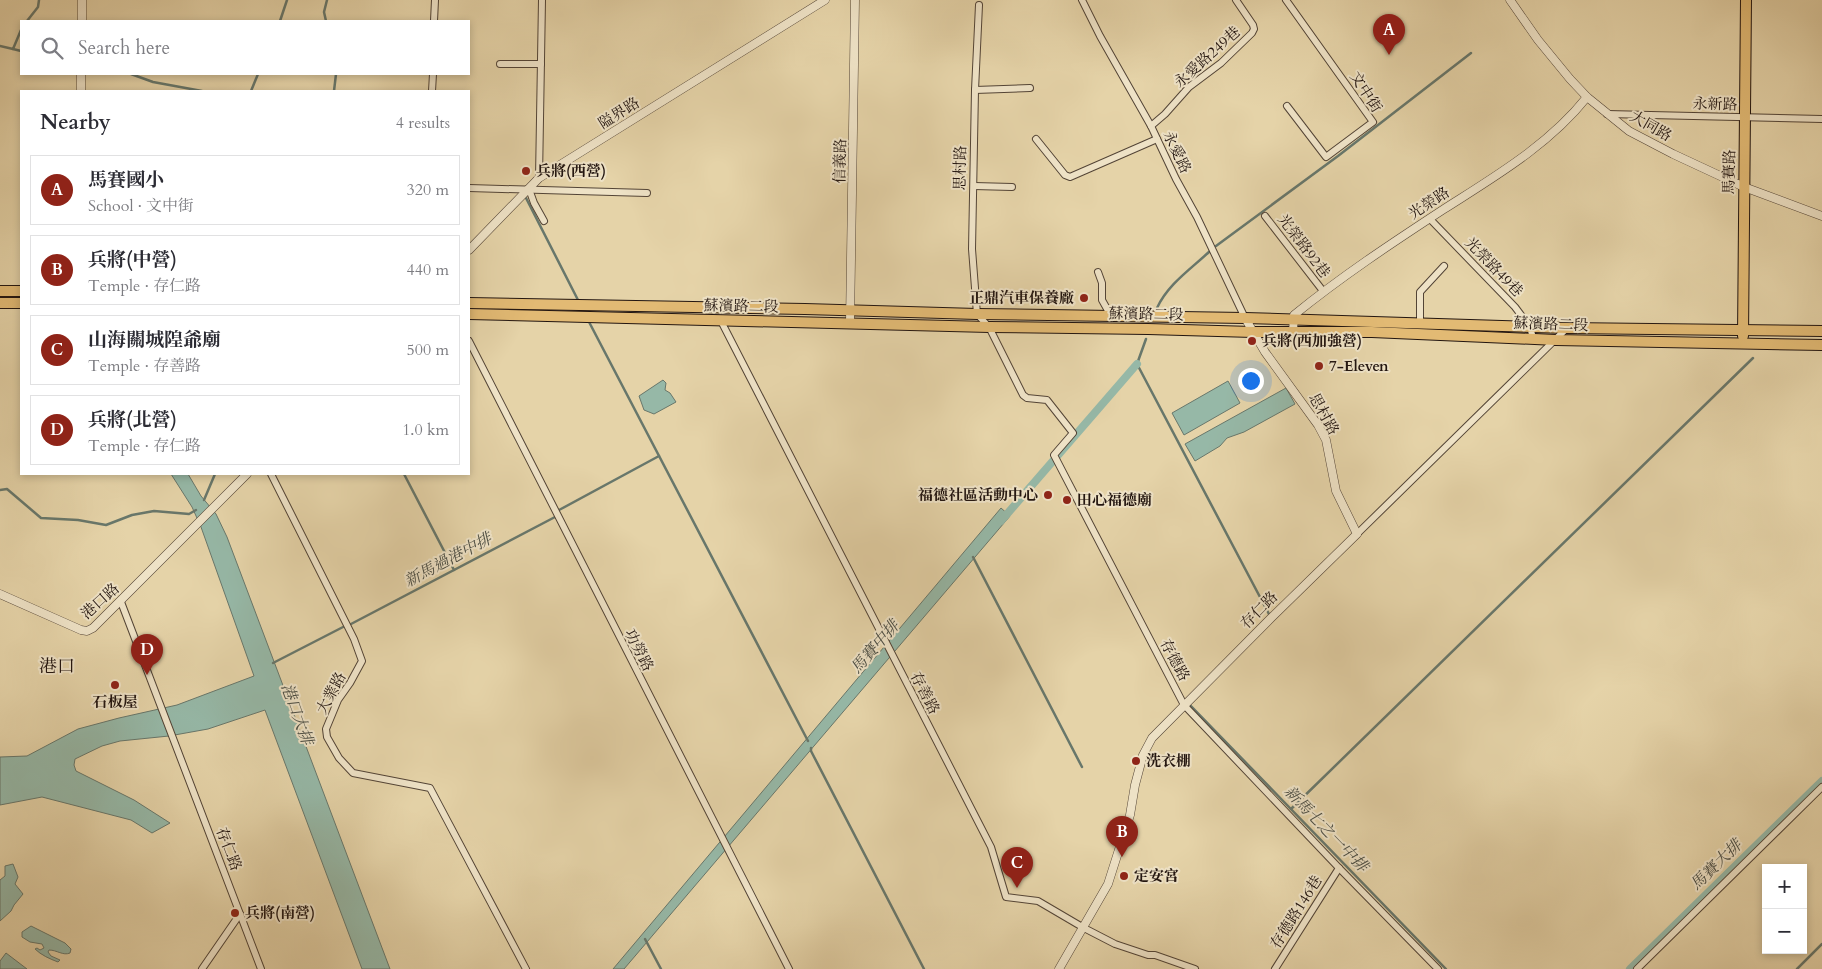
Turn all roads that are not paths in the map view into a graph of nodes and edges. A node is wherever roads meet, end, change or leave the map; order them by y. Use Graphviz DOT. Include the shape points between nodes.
graph roads {
  1 [pos="82,0"];
  2 [pos="435,0"];
  3 [pos="542,0"];
  4 [pos="826,0"];
  5 [pos="855,0"];
  6 [pos="1082,0"];
  7 [pos="1236,0"];
  8 [pos="1286,0"];
  9 [pos="1510,0"];
  10 [pos="1746,0"];
  11 [pos="979,4"];
  12 [pos="82,20"];
  13 [pos="434,20"];
  14 [pos="500,64"];
  15 [pos="541,64"];
  16 [pos="81,75"];
  17 [pos="433,75"];
  18 [pos="1030,88"];
  19 [pos="81,90"];
  20 [pos="432,90"];
  21 [pos="975,90"];
  22 [pos="1587,97"];
  23 [pos="1287,106"];
  24 [pos="1607,114"];
  25 [pos="1745,117"];
  26 [pos="1822,119"];
  27 [pos="1151,126"];
  28 [pos="1036,139"];
  29 [pos="1157,139"];
  30 [pos="539,178"];
  31 [pos="974,186"];
  32 [pos="1012,187"];
  33 [pos="1744,187"];
  34 [pos="470,188"];
  35 [pos="529,189"];
  36 [pos="646,193"];
  37 [pos="1265,216"];
  38 [pos="1822,216"];
  39 [pos="1430,218"];
  40 [pos="544,221"];
  41 [pos="470,249"];
  42 [pos="1444,266"];
  43 [pos="1098,272"];
  44 [pos="0,291"];
  45 [pos="20,291"];
  46 [pos="1323,291"];
  47 [pos="0,303"];
  48 [pos="20,303"];
  49 [pos="470,303"];
  50 [pos="850,310"];
  51 [pos="470,314"];
  52 [pos="977,314"];
  53 [pos="1111,316"];
  54 [pos="1245,318"];
  55 [pos="1293,320"];
  56 [pos="722,321"];
  57 [pos="850,323"];
  58 [pos="1420,323"];
  59 [pos="989,327"];
  60 [pos="1372,327"];
  61 [pos="1530,327"];
  62 [pos="1568,328"];
  63 [pos="1743,330"];
  64 [pos="1822,331"];
  65 [pos="1253,332"];
  66 [pos="1293,332"];
  67 [pos="1533,338"];
  68 [pos="1556,340"];
  69 [pos="470,343"];
  70 [pos="1744,344"];
  71 [pos="1822,346"];
  72 [pos="246,475"];
  73 [pos="272,475"];
  74 [pos="1357,534"];
  75 [pos="0,594"];
  76 [pos="121,602"];
  77 [pos="1184,705"];
  78 [pos="1822,787"];
  79 [pos="1338,868"];
  80 [pos="240,914"];
  81 [pos="1084,928"];
  82 [pos="202,969"];
  83 [pos="261,969"];
  84 [pos="526,969"];
  85 [pos="789,969"];
  86 [pos="1059,969"];
  87 [pos="1195,969"];
  88 [pos="1276,969"];
  89 [pos="1438,969"];
  90 [pos="1637,969"];
  1 -- 12 [label="street"];
  2 -- 13 [label="street"];
  3 -- 15 [label="street"];
  4 -- 30 [label="street, 隘界路"];
  5 -- 50 [label="street, 信義路"];
  6 -- 27 [label="street, 永愛路"];
  7 -- 27 [label="street, 永愛路249巷" via="1253,26 1252,33 1221,63 1189,86"];
  8 -- 23 [label="street, 文中街" via="1373,122 1326,157"];
  9 -- 22 [label="street, 大同路" via="1552,58"];
  10 -- 25 [label="main road, 馬賽路"];
  11 -- 21 [label="street, 思村路"];
  14 -- 15 [label="street"];
  15 -- 30 [label="street"];
  16 -- 19 [label="street"];
  17 -- 20 [label="street"];
  18 -- 21 [label="street"];
  21 -- 31 [label="street, 思村路"];
  22 -- 24 [label="street, 大同路"];
  22 -- 39 [label="street, 光榮路" via="1573,116 1525,155"];
  24 -- 25 [label="street, 永新路"];
  24 -- 33 [label="street, 大同路" via="1629,132"];
  25 -- 26 [label="street, 永新路"];
  25 -- 33 [label="main road, 馬賽路"];
  27 -- 29 [label="street, 永愛路"];
  28 -- 29 [label="street" via="1070,177"];
  29 -- 54 [label="street, 永愛路"];
  30 -- 35 [label="street, 隘界路"];
  31 -- 32 [label="street"];
  31 -- 52 [label="street, 思村路" via="972,248"];
  33 -- 38 [label="street, 大同路"];
  33 -- 63 [label="main road, 馬賽路"];
  34 -- 35 [label="street"];
  35 -- 36 [label="street"];
  35 -- 40 [label="street"];
  35 -- 41 [label="street"];
  37 -- 46 [label="street, 光榮路92巷"];
  39 -- 46 [label="street, 光榮路"];
  39 -- 61 [label="street, 光榮路49巷"];
  42 -- 58 [label="street" via="1420,292"];
  43 -- 53 [label="street" via="1102,300"];
  44 -- 45 [label="main road"];
  46 -- 55 [label="street, 光榮路" via="1294,314"];
  47 -- 48 [label="main road"];
  49 -- 50 [label="main road, 蘇濱路二段"];
  50 -- 52 [label="main road, 蘇濱路二段"];
  50 -- 57 [label="street, 信義路"];
  51 -- 56 [label="main road, 蘇濱路二段"];
  52 -- 53 [label="main road, 蘇濱路二段"];
  52 -- 59 [label="street"];
  53 -- 54 [label="main road, 蘇濱路二段"];
  54 -- 55 [label="main road, 蘇濱路二段"];
  54 -- 65 [label="street, 思村路"];
  55 -- 60 [label="main road, 蘇濱路二段"];
  55 -- 66 [label="street"];
  56 -- 57 [label="main road, 蘇濱路二段"];
  56 -- 81 [label="street, 存善路" via="990,847 1006,897 1038,901"];
  57 -- 59 [label="main road, 蘇濱路二段"];
  58 -- 60 [label="main road, 蘇濱路二段"];
  58 -- 61 [label="main road, 蘇濱路二段"];
  59 -- 65 [label="main road, 蘇濱路二段"];
  59 -- 77 [label="street, 存德路" via="1023,395 1047,400 1073,433 1054,455"];
  60 -- 66 [label="main road, 蘇濱路二段"];
  60 -- 67 [label="main road, 蘇濱路二段"];
  61 -- 62 [label="main road, 蘇濱路二段"];
  61 -- 67 [label="street, 光榮路49巷"];
  62 -- 63 [label="main road, 蘇濱路二段"];
  62 -- 68 [label="street, 存仁路"];
  63 -- 64 [label="main road, 蘇濱路二段"];
  63 -- 70 [label="main road, 馬賽路"];
  65 -- 66 [label="main road, 蘇濱路二段"];
  65 -- 74 [label="street, 思村路" via="1326,440 1336,491"];
  67 -- 68 [label="main road, 蘇濱路二段"];
  68 -- 70 [label="main road, 蘇濱路二段"];
  68 -- 74 [label="street, 存仁路"];
  69 -- 85 [label="street, 功勞路"];
  70 -- 71 [label="main road, 蘇濱路二段"];
  72 -- 76 [label="street, 港口路"];
  73 -- 84 [label="street, 大業路" via="362,661 334,707 326,729 327,737 339,758 353,773 430,788"];
  74 -- 77 [label="street, 存仁路"];
  75 -- 76 [label="street, 港口路" via="87,631"];
  76 -- 80 [label="street, 存仁路" via="142,665"];
  77 -- 79 [label="street, 存德路"];
  77 -- 81 [label="street, 存仁路" via="1152,738 1143,755 1130,815 1108,884"];
  78 -- 90 [label="street"];
  79 -- 88 [label="street, 存德路146巷"];
  79 -- 89 [label="street, 存德路"];
  80 -- 82 [label="street"];
  80 -- 83 [label="street, 存仁路"];
  81 -- 86 [label="street, 存仁路"];
  81 -- 87 [label="street, 存善路" via="1115,944"];
}
